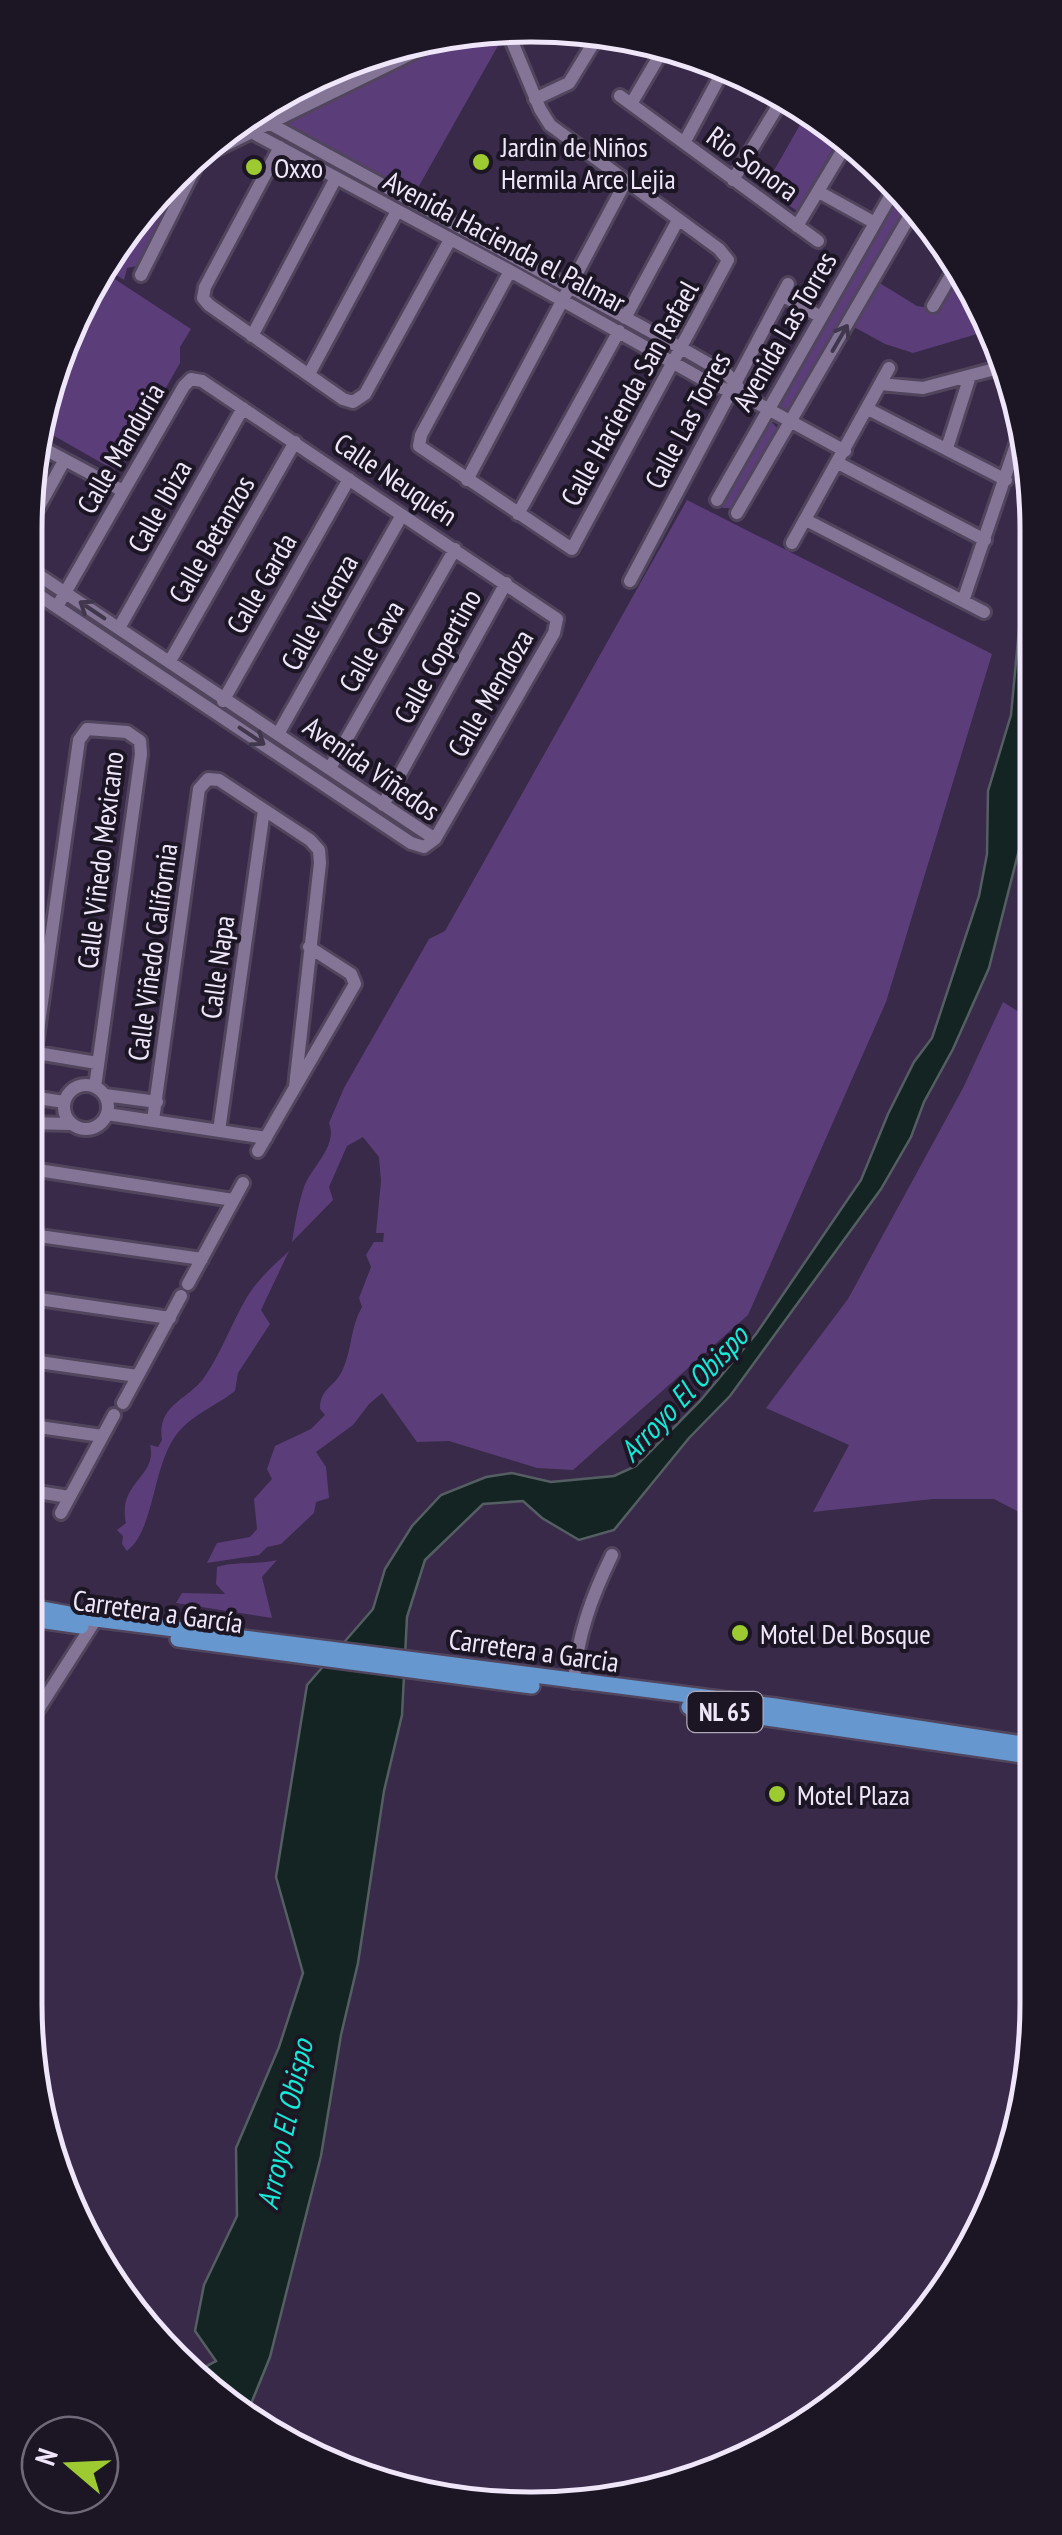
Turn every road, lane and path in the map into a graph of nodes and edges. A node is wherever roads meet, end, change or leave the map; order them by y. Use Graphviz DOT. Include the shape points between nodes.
graph roads {
  1 [pos="513,43"];
  2 [pos="591,47"];
  3 [pos="656,59"];
  4 [pos="380,66"];
  5 [pos="718,80"];
  6 [pos="535,99"];
  7 [pos="777,109"];
  8 [pos="283,110"];
  9 [pos="265,122"];
  10 [pos="251,131"];
  11 [pos="684,143"];
  12 [pos="280,147"];
  13 [pos="841,154"];
  14 [pos="336,178"];
  15 [pos="734,180"];
  16 [pos="626,181"];
  17 [pos="185,187"];
  18 [pos="819,192"];
  19 [pos="888,199"];
  20 [pos="397,211"];
  21 [pos="678,220"];
  22 [pos="907,220"];
  23 [pos="874,223"];
  24 [pos="798,226"];
  25 [pos="450,240"];
  26 [pos="818,241"];
  27 [pos="510,271"];
  28 [pos="140,275"];
  29 [pos="949,279"];
  30 [pos="565,294"];
  31 [pos="932,306"];
  32 [pos="821,316"];
  33 [pos="622,325"];
  34 [pos="252,336"];
  35 [pos="681,348"];
  36 [pos="673,362"];
  37 [pos="889,368"];
  38 [pos="992,370"];
  39 [pos="309,374"];
  40 [pos="970,376"];
  41 [pos="202,380"];
  42 [pos="880,384"];
  43 [pos="733,388"];
  44 [pos="243,408"];
  45 [pos="868,409"];
  46 [pos="768,410"];
  47 [pos="791,422"];
  48 [pos="296,442"];
  49 [pos="947,448"];
  50 [pos="49,452"];
  51 [pos="1013,456"];
  52 [pos="842,457"];
  53 [pos="64,460"];
  54 [pos="349,478"];
  55 [pos="467,480"];
  56 [pos="1006,480"];
  57 [pos="123,491"];
  58 [pos="44,496"];
  59 [pos="717,500"];
  60 [pos="737,513"];
  61 [pos="518,514"];
  62 [pos="402,515"];
  63 [pos="806,520"];
  64 [pos="985,540"];
  65 [pos="792,543"];
  66 [pos="456,549"];
  67 [pos="42,577"];
  68 [pos="630,581"];
  69 [pos="506,584"];
  70 [pos="65,592"];
  71 [pos="42,596"];
  72 [pos="963,602"];
  73 [pos="58,605"];
  74 [pos="984,612"];
  75 [pos="558,623"];
  76 [pos="118,628"];
  77 [pos="170,661"];
  78 [pos="224,698"];
  79 [pos="218,713"];
  80 [pos="278,734"];
  81 [pos="330,768"];
  82 [pos="383,805"];
  83 [pos="264,810"];
  84 [pos="435,840"];
  85 [pos="309,947"];
  86 [pos="42,975"];
  87 [pos="42,1053"];
  88 [pos="91,1062"];
  89 [pos="295,1087"];
  90 [pos="94,1089"];
  91 [pos="42,1099"];
  92 [pos="64,1102"];
  93 [pos="157,1102"];
  94 [pos="107,1114"];
  95 [pos="153,1120"];
  96 [pos="42,1124"];
  97 [pos="70,1124"];
  98 [pos="219,1131"];
  99 [pos="266,1138"];
  100 [pos="258,1151"];
  101 [pos="42,1171"];
  102 [pos="243,1183"];
  103 [pos="233,1200"];
  104 [pos="42,1236"];
  105 [pos="202,1259"];
  106 [pos="42,1300"];
  107 [pos="170,1318"];
  108 [pos="42,1362"];
  109 [pos="138,1376"];
  110 [pos="42,1427"];
  111 [pos="102,1436"];
  112 [pos="42,1493"];
  113 [pos="69,1497"];
  114 [pos="61,1513"];
  115 [pos="612,1554"];
  116 [pos="42,1610"];
  117 [pos="42,1619"];
  118 [pos="94,1623"];
  119 [pos="284,1648"];
  120 [pos="415,1665"];
  121 [pos="574,1682"];
  122 [pos="42,1704"];
  123 [pos="1020,1744"];
  124 [pos="1020,1755"];
  1 -- 6 [label="street"];
  2 -- 6 [label="street" via="569,83"];
  3 -- 11 [label="street, Rio Sonora" via="626,100"];
  4 -- 8 [label="street"];
  5 -- 11 [label="street"];
  6 -- 16 [label="street" via="550,126"];
  7 -- 15 [label="street"];
  9 -- 30 [label="street, Avenida Hacienda el Palmar"];
  10 -- 12 [label="street, Avenida Hacienda el Palmar"];
  11 -- 15 [label="street, Rio Sonora"];
  12 -- 14 [label="street, Avenida Hacienda el Palmar"];
  12 -- 34 [label="street" via="204,287 209,305"];
  13 -- 18 [label="street, Rio Sonora"];
  14 -- 20 [label="street, Avenida Hacienda el Palmar"];
  14 -- 34 [label="street"];
  15 -- 24 [label="street, Rio Sonora"];
  16 -- 21 [label="street"];
  16 -- 30 [label="street"];
  17 -- 28 [label="street"];
  18 -- 23 [label="street, Rio Sonora"];
  18 -- 24 [label="street, Rio Sonora"];
  19 -- 23 [label="street, Avenida Las Torres"];
  20 -- 25 [label="street, Avenida Hacienda el Palmar"];
  20 -- 39 [label="street"];
  21 -- 33 [label="street"];
  21 -- 35 [label="street, Calle Hacienda San Rafael" via="728,260"];
  47 -- 22 [label="street, Avenida Las Torres, one-way"];
  23 -- 32 [label="street, Avenida Las Torres"];
  24 -- 26 [label="street, Rio Sonora"];
  25 -- 27 [label="street, Avenida Hacienda el Palmar"];
  25 -- 39 [label="street" via="360,400 348,401"];
  27 -- 30 [label="street, Avenida Hacienda el Palmar"];
  27 -- 55 [label="street" via="420,435 425,452"];
  29 -- 31 [label="street"];
  30 -- 33 [label="street, Avenida Hacienda el Palmar"];
  30 -- 55 [label="street"];
  32 -- 43 [label="street, Calle Las Torres" via="785,289"];
  32 -- 46 [label="street, Avenida Las Torres"];
  33 -- 35 [label="street, Avenida Hacienda el Palmar"];
  33 -- 36 [label="street, Avenida Hacienda el Palmar"];
  33 -- 61 [label="street"];
  34 -- 39 [label="street"];
  35 -- 36 [label="street, Calle Hacienda San Rafael"];
  35 -- 43 [label="street, Avenida Hacienda el Palmar"];
  36 -- 43 [label="street, Avenida Hacienda el Palmar"];
  36 -- 61 [label="street, Calle Hacienda San Rafael" via="572,549"];
  37 -- 42 [label="street"];
  38 -- 40 [label="street"];
  40 -- 42 [label="street" via="922,388"];
  40 -- 49 [label="street"];
  41 -- 44 [label="street, Calle Neuquén"];
  41 -- 57 [label="street, Calle Manduria" via="184,386"];
  42 -- 45 [label="street"];
  43 -- 46 [label="street, Avenida Hacienda el Palmar"];
  43 -- 68 [label="street, Calle Las Torres"];
  44 -- 48 [label="street, Calle Neuquén"];
  44 -- 76 [label="street, Calle Ibiza"];
  45 -- 49 [label="street"];
  45 -- 52 [label="street"];
  46 -- 47 [label="street, Avenida Hacienda el Palmar"];
  46 -- 59 [label="street, Avenida Las Torres"];
  47 -- 52 [label="street, Avenida Hacienda el Palmar"];
  47 -- 60 [label="street, Avenida Las Torres"];
  48 -- 54 [label="street, Calle Neuquén"];
  48 -- 77 [label="street, Calle Betanzos"];
  49 -- 56 [label="street"];
  50 -- 53 [label="street"];
  51 -- 56 [label="street"];
  52 -- 63 [label="street"];
  52 -- 64 [label="street, Avenida Hacienda el Palmar"];
  53 -- 57 [label="street"];
  53 -- 58 [label="street"];
  54 -- 62 [label="street, Calle Neuquén"];
  54 -- 78 [label="street, Calle Garda"];
  55 -- 61 [label="street"];
  56 -- 64 [label="street"];
  57 -- 70 [label="street, Calle Manduria"];
  62 -- 66 [label="street, Calle Neuquén"];
  62 -- 80 [label="street, Calle Vicenza"];
  63 -- 65 [label="street"];
  63 -- 72 [label="street"];
  64 -- 72 [label="street"];
  66 -- 69 [label="street, Calle Neuquén"];
  66 -- 81 [label="street, Calle Cava"];
  67 -- 70 [label="street, Avenida Viñedos"];
  69 -- 75 [label="street, Calle Neuquén"];
  69 -- 82 [label="street, Calle Copertino"];
  70 -- 73 [label="street, Calle Manduria"];
  76 -- 70 [label="street, Avenida Viñedos, one-way"];
  71 -- 73 [label="street, Avenida Viñedos"];
  72 -- 74 [label="street"];
  73 -- 79 [label="street, Avenida Viñedos"];
  75 -- 84 [label="street, Calle Mendoza"];
  76 -- 77 [label="street, Avenida Viñedos"];
  77 -- 78 [label="street, Avenida Viñedos"];
  78 -- 79 [label="street, Calle Garda"];
  78 -- 80 [label="street, Avenida Viñedos"];
  79 -- 84 [label="street, Avenida Viñedos, one-way" via="411,843"];
  80 -- 81 [label="street, Avenida Viñedos"];
  81 -- 82 [label="street, Avenida Viñedos"];
  82 -- 84 [label="street, Avenida Viñedos"];
  83 -- 85 [label="street" via="319,850"];
  83 -- 93 [label="street, Calle Viñedo California" via="215,779 199,790"];
  83 -- 98 [label="street, Calle Napa"];
  85 -- 89 [label="street"];
  85 -- 89 [label="street" via="351,974 355,984"];
  86 -- 88 [label="street, Calle Viñedo Mexicano" via="79,740 88,729 127,732 140,741 142,754"];
  87 -- 88 [label="street, Calle Viñedo Mexicano"];
  88 -- 90 [label="street, Calle Viñedo Mexicano"];
  89 -- 99 [label="street"];
  90 -- 92 [label="street" via="70,1091"];
  90 -- 93 [label="street"];
  90 -- 94 [label="street"];
  91 -- 92 [label="street"];
  92 -- 97 [label="street"];
  93 -- 95 [label="street, Calle Viñedo California"];
  94 -- 95 [label="street"];
  94 -- 97 [label="street" via="95,1128"];
  95 -- 98 [label="street"];
  96 -- 97 [label="street"];
  98 -- 99 [label="street"];
  99 -- 100 [label="street"];
  101 -- 103 [label="street"];
  102 -- 103 [label="street"];
  103 -- 105 [label="street"];
  104 -- 105 [label="street"];
  105 -- 107 [label="street"];
  106 -- 107 [label="street"];
  107 -- 109 [label="street"];
  108 -- 109 [label="street"];
  109 -- 111 [label="street"];
  110 -- 111 [label="street"];
  111 -- 113 [label="street"];
  112 -- 113 [label="street"];
  113 -- 114 [label="street"];
  115 -- 121 [label="street" via="576,1648"];
  116 -- 118 [label="main road, NL 65"];
  117 -- 118 [label="main road, Carretera a García / NL 65"];
  118 -- 119 [label="main road, Carretera a García / NL 65"];
  118 -- 122 [label="street"];
  119 -- 120 [label="main road, Carretera a Garcia / NL 65"];
  120 -- 121 [label="main road, Carretera a Garcia / NL 65"];
  120 -- 124 [label="main road, Carretera a Garcia / NL 65"];
  121 -- 123 [label="main road, Carretera a Garcia / NL 65"];
}
